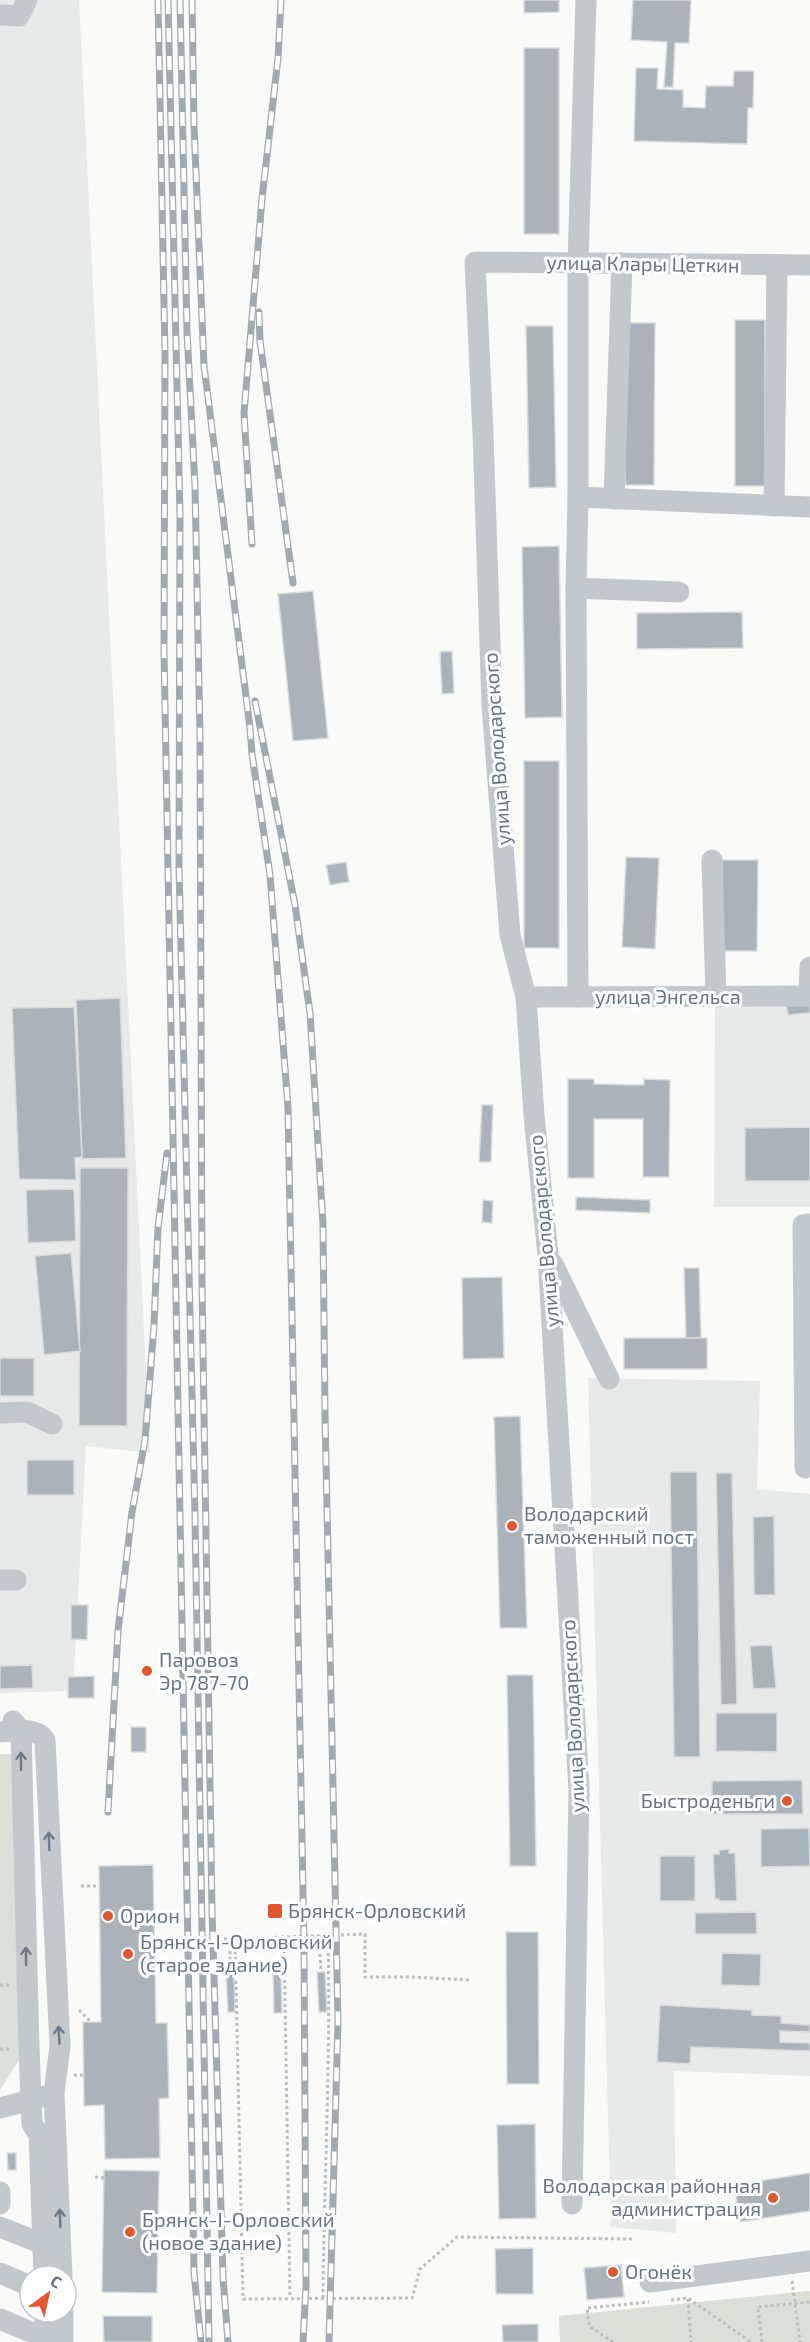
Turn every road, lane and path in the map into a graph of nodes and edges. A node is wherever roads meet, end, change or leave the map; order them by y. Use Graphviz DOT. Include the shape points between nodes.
graph roads {
  1 [pos="27,0"];
  2 [pos="586,0"];
  3 [pos="0,15"];
  4 [pos="475,262"];
  5 [pos="578,263"];
  6 [pos="622,263"];
  7 [pos="777,265"];
  8 [pos="810,266"];
  9 [pos="578,497"];
  10 [pos="614,499"];
  11 [pos="774,506"];
  12 [pos="810,507"];
  13 [pos="576,588"];
  14 [pos="679,592"];
  15 [pos="712,860"];
  16 [pos="810,966"];
  17 [pos="810,996"];
  18 [pos="526,997"];
  19 [pos="578,997"];
  20 [pos="716,997"];
  21 [pos="810,1224"];
  22 [pos="548,1255"];
  23 [pos="609,1379"];
  24 [pos="0,1413"];
  25 [pos="52,1424"];
  26 [pos="805,1468"];
  27 [pos="0,1719"];
  28 [pos="10,1732"];
  29 [pos="81,1886"];
  30 [pos="99,1886"];
  31 [pos="319,1936"];
  32 [pos="328,1936"];
  33 [pos="284,1938"];
  34 [pos="218,1939"];
  35 [pos="233,1939"];
  36 [pos="230,1972"];
  37 [pos="321,1972"];
  38 [pos="471,1980"];
  39 [pos="79,2010"];
  40 [pos="91,2022"];
  41 [pos="74,2075"];
  42 [pos="84,2075"];
  43 [pos="54,2093"];
  44 [pos="32,2098"];
  45 [pos="0,2108"];
  46 [pos="95,2177"];
  47 [pos="104,2178"];
  48 [pos="0,2192"];
  49 [pos="0,2204"];
  50 [pos="572,2204"];
  51 [pos="0,2227"];
  52 [pos="43,2238"];
  53 [pos="632,2239"];
  54 [pos="800,2263"];
  55 [pos="44,2264"];
  56 [pos="61,2264"];
  57 [pos="0,2273"];
  58 [pos="18,2281"];
  59 [pos="687,2289"];
  60 [pos="652,2292"];
  61 [pos="290,2298"];
  62 [pos="323,2298"];
  63 [pos="666,2300"];
  64 [pos="810,2302"];
  65 [pos="795,2304"];
  66 [pos="0,2319"];
  67 [pos="47,2324"];
  68 [pos="58,2324"];
  69 [pos="51,2341"];
  70 [pos="612,2342"];
  71 [pos="691,2342"];
  72 [pos="751,2342"];
  73 [pos="762,2342"];
  74 [pos="800,2342"];
  1 -- 3 [label="street" via="19,16"];
  2 -- 5 [label="street"];
  4 -- 5 [label="street, улица Клары Цеткин"];
  4 -- 18 [label="street, улица Володарского" via="492,705 510,935"];
  5 -- 6 [label="street, улица Клары Цеткин"];
  5 -- 9 [label="street"];
  6 -- 7 [label="street, улица Клары Цеткин"];
  6 -- 10 [label="street"];
  7 -- 8 [label="street, улица Клары Цеткин"];
  7 -- 11 [label="street"];
  9 -- 10 [label="street"];
  9 -- 13 [label="street"];
  10 -- 11 [label="street"];
  11 -- 12 [label="street"];
  13 -- 14 [label="street"];
  13 -- 19 [label="street"];
  15 -- 20 [label="street"];
  16 -- 17 [label="street"];
  17 -- 20 [label="street, улица Энгельса"];
  18 -- 19 [label="street, улица Энгельса"];
  18 -- 22 [label="street, улица Володарского"];
  19 -- 20 [label="street, улица Энгельса"];
  21 -- 26 [label="street" via="803,1224"];
  22 -- 23 [label="street"];
  22 -- 50 [label="street, улица Володарского" via="579,1790"];
  24 -- 25 [label="street" via="27,1412"];
  27 -- 28 [label="street" via="16,1723"];
  43 -- 28 [label="street, one-way" via="60,2046 45,1740 37,1732"];
  44 -- 28 [label="street, one-way"];
  29 -- 30 [label="path"];
  31 -- 32 [label="path"];
  31 -- 33 [label="path"];
  31 -- 37 [label="path"];
  32 -- 38 [label="path" via="365,1935 365,1977"];
  32 -- 62 [label="path" via="330,2012"];
  33 -- 35 [label="path"];
  33 -- 61 [label="path"];
  34 -- 35 [label="path"];
  35 -- 36 [label="path"];
  35 -- 61 [label="path" via="243,2299"];
  39 -- 40 [label="path"];
  41 -- 42 [label="path"];
  43 -- 44 [label="street"];
  56 -- 43 [label="street, one-way"];
  44 -- 45 [label="street"];
  44 -- 52 [label="street" via="30,2216"];
  46 -- 47 [label="path"];
  48 -- 49 [label="street"];
  51 -- 52 [label="street"];
  52 -- 55 [label="street"];
  53 -- 62 [label="path" via="457,2237 420,2270 412,2298"];
  54 -- 59 [label="street"];
  54 -- 65 [label="path"];
  57 -- 58 [label="street"];
  59 -- 60 [label="street"];
  59 -- 63 [label="path"];
  59 -- 71 [label="path"];
  59 -- 72 [label="path"];
  60 -- 70 [label="path" via="587,2308 589,2326"];
  61 -- 62 [label="path"];
  64 -- 65 [label="path"];
  65 -- 73 [label="path" via="758,2307"];
  65 -- 74 [label="path"];
  66 -- 69 [label="street"];
  67 -- 69 [label="street"];
  68 -- 69 [label="street"];
}
